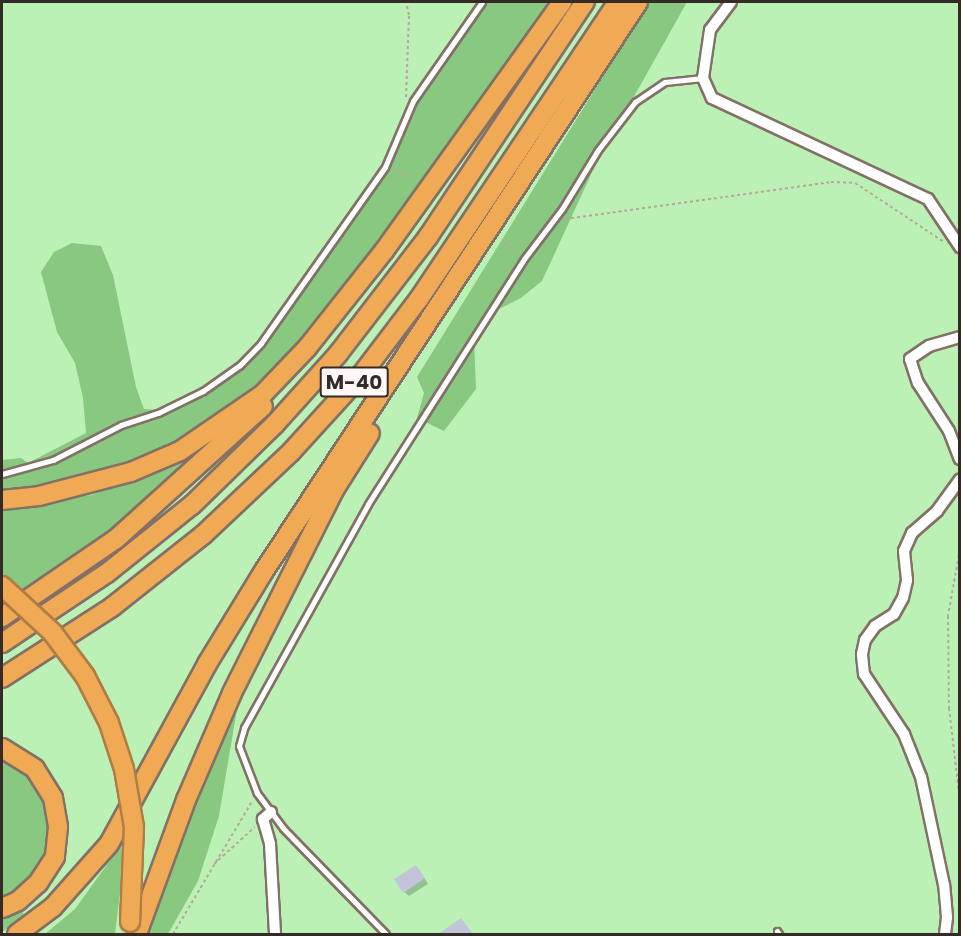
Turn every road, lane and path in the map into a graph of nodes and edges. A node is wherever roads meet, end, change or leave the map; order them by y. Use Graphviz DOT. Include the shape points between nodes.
graph roads {
  1 [pos="406,2"];
  2 [pos="482,2"];
  3 [pos="562,2"];
  4 [pos="585,2"];
  5 [pos="618,2"];
  6 [pos="638,2"];
  7 [pos="731,2"];
  8 [pos="602,55"];
  9 [pos="703,78"];
  10 [pos="496,92"];
  11 [pos="405,122"];
  12 [pos="385,167"];
  13 [pos="412,177"];
  14 [pos="553,220"];
  15 [pos="505,243"];
  16 [pos="955,247"];
  17 [pos="524,259"];
  18 [pos="960,337"];
  19 [pos="960,459"];
  20 [pos="2,474"];
  21 [pos="960,479"];
  22 [pos="2,500"];
  23 [pos="960,549"];
  24 [pos="2,586"];
  25 [pos="2,617"];
  26 [pos="2,643"];
  27 [pos="2,678"];
  28 [pos="2,748"];
  29 [pos="954,770"];
  30 [pos="960,772"];
  31 [pos="257,793"];
  32 [pos="960,801"];
  33 [pos="267,816"];
  34 [pos="213,866"];
  35 [pos="2,908"];
  36 [pos="131,930"];
  37 [pos="17,934"];
  38 [pos="173,934"];
  39 [pos="275,934"];
  40 [pos="386,934"];
  41 [pos="945,934"];
  1 -- 11 [label="path" via="409,15"];
  2 -- 11 [label="lane" via="413,101"];
  3 -- 10 [label="highway"];
  4 -- 26 [label="highway, M-40" via="428,237 338,354 283,415 192,505 107,573"];
  5 -- 27 [label="highway, M-40" via="419,299 362,374 291,452 203,535 112,607"];
  6 -- 8 [label="highway"];
  7 -- 9 [label="street" via="710,30"];
  8 -- 36 [label="highway" via="334,490 232,693"];
  8 -- 37 [label="highway" via="264,571 207,664 109,844 53,907"];
  9 -- 14 [label="lane" via="665,82 634,102"];
  9 -- 16 [label="street" via="712,98 748,118 928,199"];
  10 -- 22 [label="highway" via="384,251 308,348 263,394 180,451 131,472 39,496"];
  10 -- 25 [label="highway" via="389,254 324,339 269,400 229,441 116,539"];
  11 -- 12 [label="lane"];
  12 -- 13 [label="path"];
  12 -- 20 [label="lane" via="261,343 240,365 203,391 121,425 53,460"];
  14 -- 16 [label="path" via="831,182 855,183"];
  14 -- 17 [label="lane"];
  15 -- 17 [label="path"];
  17 -- 31 [label="lane" via="368,504 244,728 239,746"];
  18 -- 19 [label="street" via="929,346 910,359 918,383 949,431"];
  21 -- 41 [label="street" via="937,511 912,533 904,551 907,580 903,598 894,614 875,626 865,640 862,654 864,674 904,735 921,777 944,885 948,917"];
  23 -- 29 [label="path" via="948,616"];
  24 -- 36 [label="highway, bridge" via="52,632 86,676 109,723 124,769 134,827"];
  28 -- 35 [label="highway" via="35,769 53,798 58,827 55,857 38,883 18,901"];
  29 -- 30 [label="path"];
  29 -- 32 [label="path"];
  31 -- 33 [label="lane"];
  31 -- 34 [label="path"];
  33 -- 34 [label="path"];
  33 -- 39 [label="street"];
  33 -- 40 [label="lane"];
  34 -- 38 [label="path"];
}
